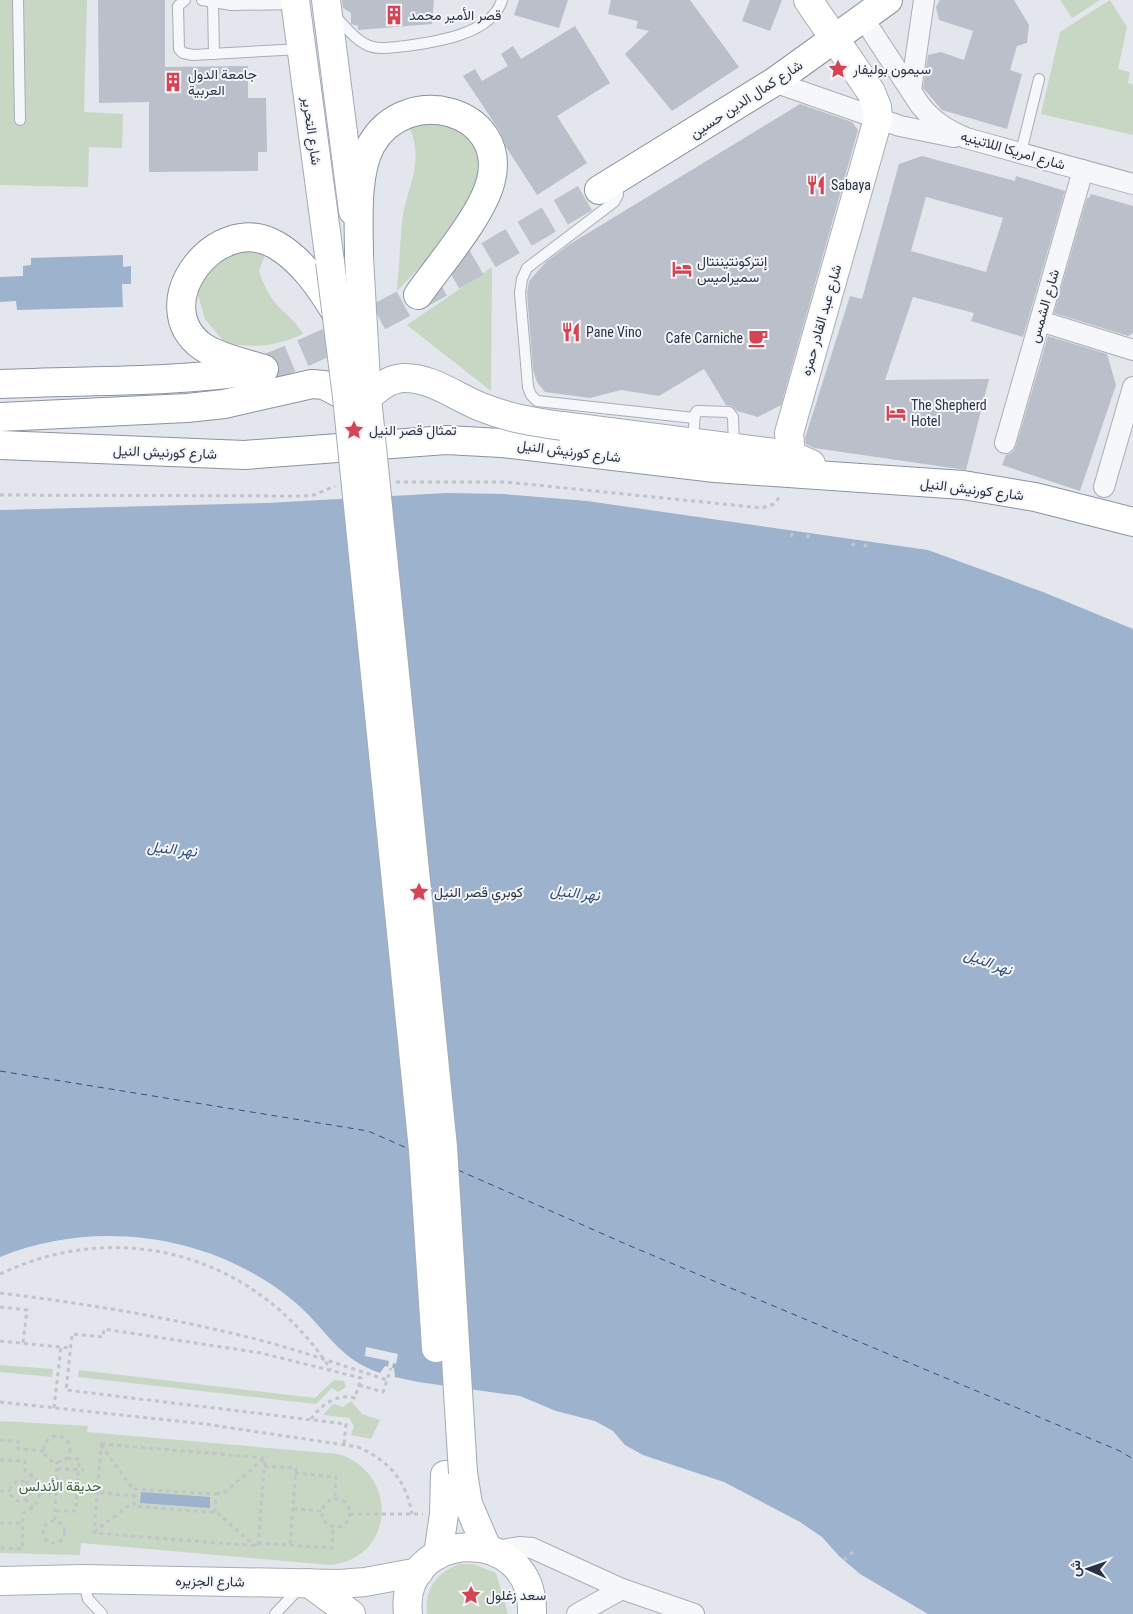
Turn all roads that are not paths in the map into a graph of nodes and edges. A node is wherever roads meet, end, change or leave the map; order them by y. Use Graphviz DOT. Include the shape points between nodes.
graph roads {
  1 [pos="18,0"];
  2 [pos="185,0"];
  3 [pos="202,0"];
  4 [pos="502,0"];
  5 [pos="808,0"];
  6 [pos="888,0"];
  7 [pos="924,0"];
  8 [pos="213,2"];
  9 [pos="295,2"];
  10 [pos="326,4"];
  11 [pos="863,18"];
  12 [pos="834,40"];
  13 [pos="301,49"];
  14 [pos="214,54"];
  15 [pos="1038,79"];
  16 [pos="774,82"];
  17 [pos="911,90"];
  18 [pos="878,119"];
  19 [pos="20,120"];
  20 [pos="966,138"];
  21 [pos="1021,152"];
  22 [pos="1083,170"];
  23 [pos="1133,184"];
  24 [pos="608,185"];
  25 [pos="358,257"];
  26 [pos="418,294"];
  27 [pos="336,313"];
  28 [pos="1040,321"];
  29 [pos="1133,350"];
  30 [pos="0,384"];
  31 [pos="1133,387"];
  32 [pos="357,398"];
  33 [pos="0,417"];
  34 [pos="694,430"];
  35 [pos="1005,443"];
  36 [pos="0,445"];
  37 [pos="792,464"];
  38 [pos="1104,487"];
  39 [pos="1133,522"];
  40 [pos="454,1474"];
  41 [pos="491,1550"];
  42 [pos="428,1563"];
  43 [pos="83,1579"];
  44 [pos="0,1581"];
  45 [pos="305,1583"];
  46 [pos="622,1589"];
  47 [pos="102,1614"];
  48 [pos="275,1614"];
  49 [pos="351,1614"];
  50 [pos="408,1614"];
  51 [pos="532,1614"];
  52 [pos="577,1614"];
  53 [pos="694,1614"];
  1 -- 19 [label="lane"];
  2 -- 14 [label="lane" via="178,6 179,49 192,55"];
  3 -- 8 [label="lane"];
  4 -- 10 [label="lane" via="496,13 488,20 450,38 386,48 364,44"];
  5 -- 12 [label="main road"];
  6 -- 11 [label="main road, شارع كمال الدين حسين"];
  7 -- 17 [label="street"];
  8 -- 9 [label="lane" via="231,5"];
  8 -- 14 [label="lane"];
  9 -- 13 [label="main road, شارع التحرير"];
  10 -- 25 [label="main road"];
  11 -- 12 [label="main road, شارع كمال الدين حسين"];
  11 -- 17 [label="street, شارع امريكا اللاتينيه"];
  12 -- 16 [label="main road, شارع كمال الدين حسين"];
  12 -- 18 [label="main road" via="871,92"];
  13 -- 14 [label="lane"];
  13 -- 27 [label="main road, شارع التحرير, bridge"];
  15 -- 21 [label="lane"];
  16 -- 18 [label="street"];
  16 -- 24 [label="main road, شارع كمال الدين حسين"];
  17 -- 20 [label="street, شارع امريكا اللاتينيه" via="930,117"];
  18 -- 20 [label="street" via="929,133"];
  18 -- 37 [label="main road, شارع عبد القادر حمزه" via="789,433"];
  20 -- 21 [label="street, شارع امريكا اللاتينيه"];
  21 -- 22 [label="street, شارع امريكا اللاتينيه"];
  22 -- 23 [label="street, شارع امريكا اللاتينيه"];
  22 -- 28 [label="street, شارع الشمس"];
  24 -- 34 [label="lane" via="618,195 609,208 540,257 527,268 522,279 520,293 531,396 537,401"];
  25 -- 26 [label="main road" via="364,166 370,146 382,129 402,115 424,108 448,110 471,123 484,136 492,156 492,179 484,200"];
  25 -- 32 [label="main road, bridge"];
  27 -- 30 [label="main road" via="309,275 275,244 255,238 233,240 214,248 198,261 186,279 181,300 183,321 204,347 264,369 165,381"];
  27 -- 32 [label="main road, شارع التحرير, bridge"];
  28 -- 29 [label="street"];
  28 -- 35 [label="street, شارع الشمس"];
  31 -- 38 [label="street"];
  32 -- 33 [label="main road" via="324,385 312,384 224,404 187,408"];
  32 -- 34 [label="main road, bridge" via="401,378 422,380 480,407 516,419 562,426"];
  32 -- 40 [label="main road, bridge" via="443,1148"];
  34 -- 37 [label="main road" via="734,447"];
  36 -- 37 [label="main road, شارع كورنيش النيل" via="244,455 446,440 502,443 714,468"];
  37 -- 39 [label="main road, شارع كورنيش النيل" via="856,477 963,485 1036,496"];
  40 -- 41 [label="main road"];
  40 -- 42 [label="main road"];
  41 -- 42 [label="main road, شارع الجزيره" via="470,1546 453,1548"];
  41 -- 46 [label="street" via="532,1548"];
  41 -- 51 [label="main road" via="513,1563 526,1580"];
  42 -- 45 [label="main road, شارع الجزيره" via="365,1582"];
  42 -- 50 [label="main road" via="411,1589"];
  43 -- 44 [label="main road, شارع الجزيره"];
  43 -- 45 [label="main road, شارع الجزيره"];
  43 -- 47 [label="lane" via="88,1600"];
  45 -- 48 [label="lane"];
  45 -- 49 [label="main road"];
  46 -- 52 [label="street"];
  46 -- 53 [label="street"];
}
